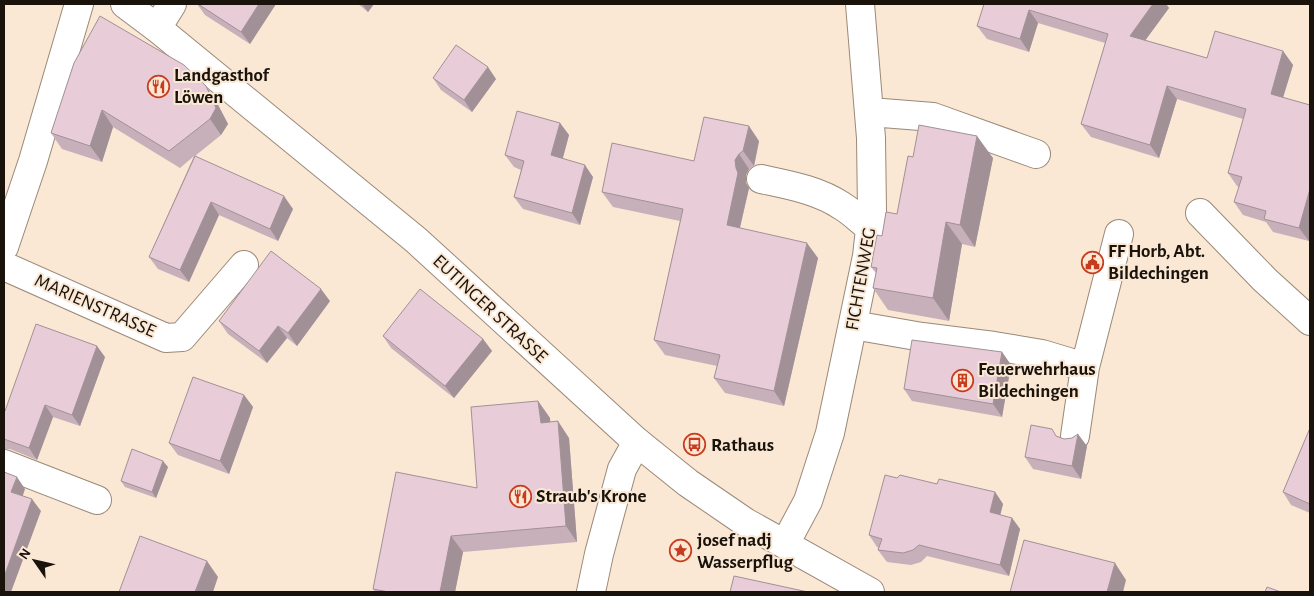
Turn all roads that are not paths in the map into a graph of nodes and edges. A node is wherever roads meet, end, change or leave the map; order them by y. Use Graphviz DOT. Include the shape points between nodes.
graph roads {
  1 [pos="78,4"];
  2 [pos="125,4"];
  3 [pos="172,4"];
  4 [pos="860,4"];
  5 [pos="157,28"];
  6 [pos="870,112"];
  7 [pos="1036,154"];
  8 [pos="760,179"];
  9 [pos="1200,213"];
  10 [pos="870,228"];
  11 [pos="1119,234"];
  12 [pos="4,247"];
  13 [pos="244,265"];
  14 [pos="4,266"];
  15 [pos="1310,321"];
  16 [pos="853,325"];
  17 [pos="1085,367"];
  18 [pos="1075,436"];
  19 [pos="637,442"];
  20 [pos="4,464"];
  21 [pos="97,500"];
  22 [pos="785,544"];
  23 [pos="591,592"];
  24 [pos="870,592"];
  1 -- 12 [label="street" via="33,161"];
  2 -- 5 [label="street, EUTINGER STRASSE"];
  3 -- 5 [label="street"];
  4 -- 6 [label="street, FICHTENWEG"];
  5 -- 19 [label="street, EUTINGER STRASSE" via="416,240"];
  6 -- 7 [label="street" via="933,117"];
  6 -- 10 [label="street, FICHTENWEG"];
  8 -- 10 [label="street" via="822,194"];
  9 -- 15 [label="street"];
  10 -- 16 [label="street, FICHTENWEG"];
  11 -- 17 [label="street"];
  13 -- 14 [label="street, MARIENSTRASSE" via="182,337 166,338"];
  16 -- 17 [label="street" via="1042,354"];
  16 -- 22 [label="street, FICHTENWEG" via="822,463 808,501"];
  17 -- 18 [label="street"];
  19 -- 22 [label="street, EUTINGER STRASSE" via="737,516"];
  19 -- 23 [label="street" via="622,469"];
  20 -- 21 [label="street"];
  22 -- 24 [label="street, EUTINGER STRASSE"];
}
